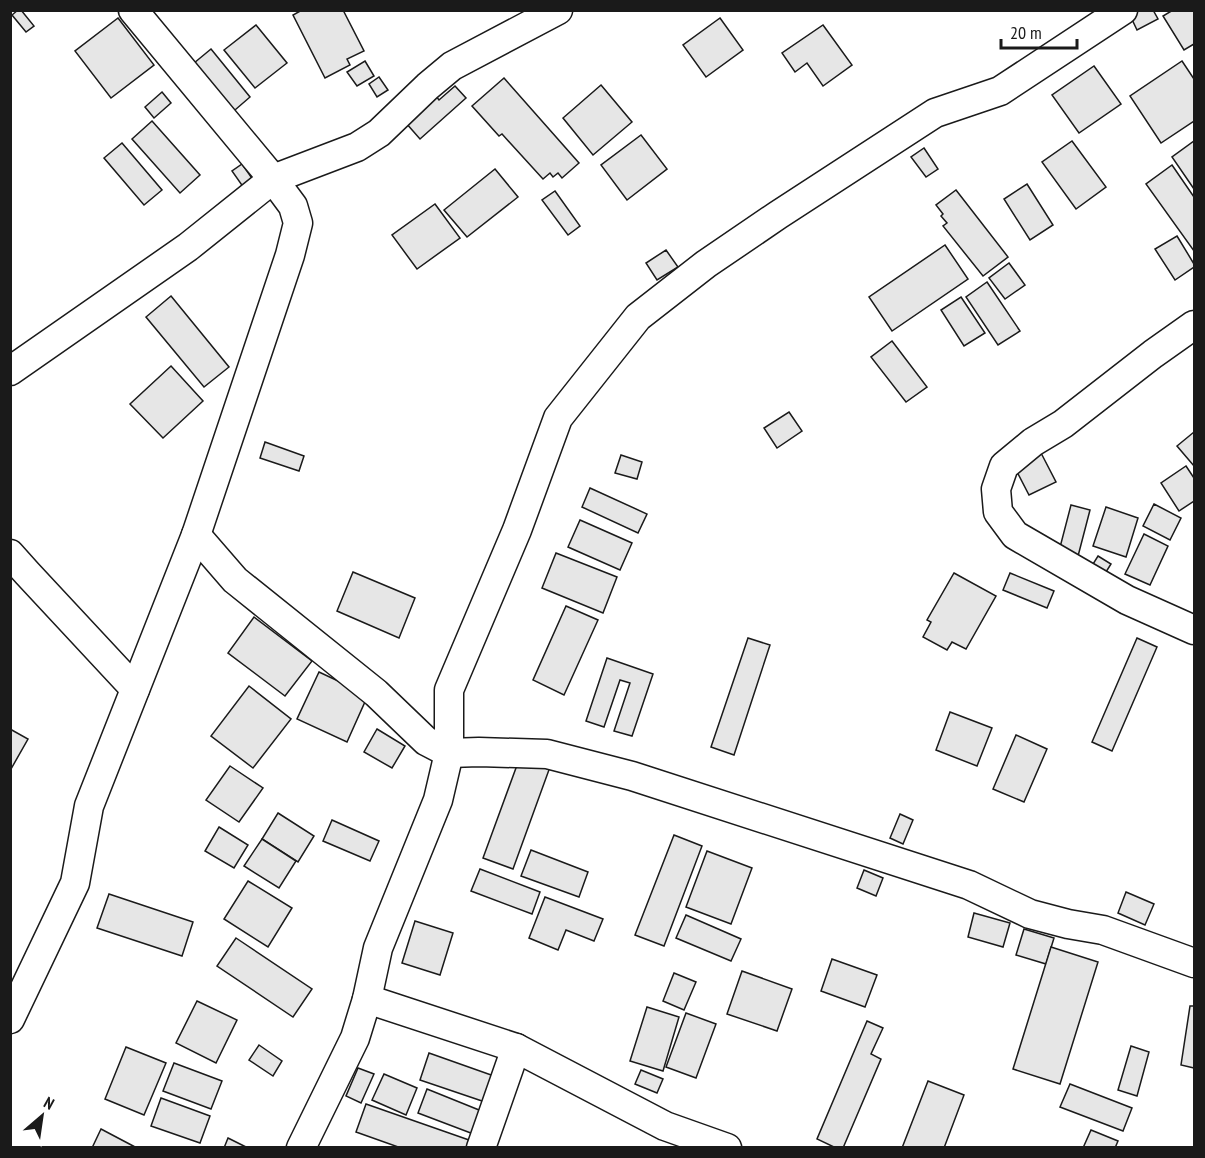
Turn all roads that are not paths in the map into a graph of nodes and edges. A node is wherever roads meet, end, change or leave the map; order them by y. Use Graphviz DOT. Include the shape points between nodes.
graph roads {
  1 [pos="133,10"];
  2 [pos="558,10"];
  3 [pos="1123,10"];
  4 [pos="273,178"];
  5 [pos="1194,325"];
  6 [pos="10,371"];
  7 [pos="196,535"];
  8 [pos="10,554"];
  9 [pos="1194,630"];
  10 [pos="135,689"];
  11 [pos="449,753"];
  12 [pos="1194,963"];
  13 [pos="367,999"];
  14 [pos="10,1019"];
  15 [pos="516,1048"];
  16 [pos="662,1137"];
  17 [pos="301,1148"];
  18 [pos="481,1148"];
  19 [pos="727,1148"];
  1 -- 4 [label="street"];
  2 -- 4 [label="street" via="452,66 379,133 357,147"];
  3 -- 11 [label="street" via="1000,91 935,112 706,264 638,317 558,418 517,530 449,690"];
  4 -- 6 [label="street" via="188,247"];
  4 -- 7 [label="street" via="293,206 298,223"];
  5 -- 9 [label="street" via="1018,454 1004,466 996,489 998,512 1015,535 1127,600"];
  7 -- 10 [label="street"];
  7 -- 11 [label="street" via="236,580 376,693 426,741"];
  8 -- 10 [label="street"];
  10 -- 14 [label="street" via="89,806 75,883"];
  11 -- 12 [label="street" via="547,754 632,776 969,885 1030,914 1103,930"];
  11 -- 13 [label="street" via="438,800 378,948"];
  13 -- 15 [label="street"];
  13 -- 17 [label="street" via="354,1038"];
  15 -- 16 [label="street"];
  15 -- 18 [label="street"];
  16 -- 19 [label="street"];
}
